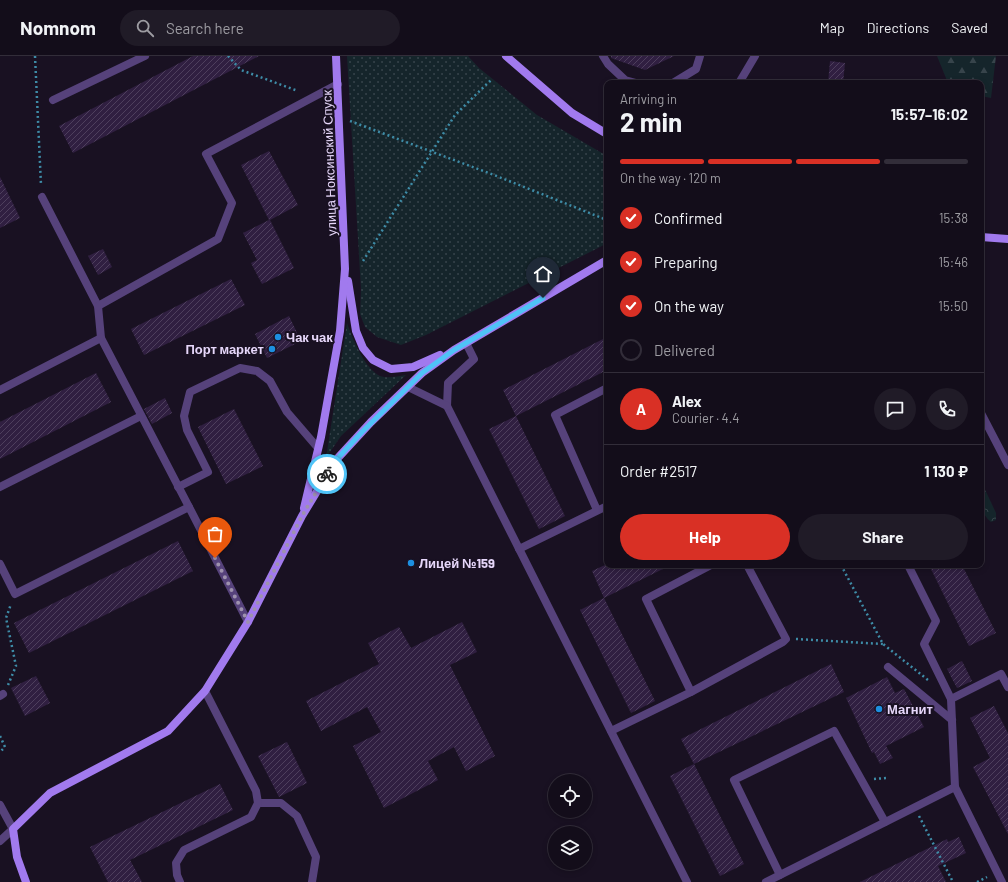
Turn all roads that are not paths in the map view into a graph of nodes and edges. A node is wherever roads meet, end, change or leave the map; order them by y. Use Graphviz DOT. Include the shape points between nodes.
graph roads {
  1 [pos="145,56"];
  2 [pos="336,56"];
  3 [pos="508,56"];
  4 [pos="603,56"];
  5 [pos="700,56"];
  6 [pos="755,56"];
  7 [pos="625,80"];
  8 [pos="678,80"];
  9 [pos="741,80"];
  10 [pos="338,84"];
  11 [pos="53,100"];
  12 [pos="604,132"];
  13 [pos="42,197"];
  14 [pos="984,237"];
  15 [pos="1008,240"];
  16 [pos="604,262"];
  17 [pos="346,269"];
  18 [pos="98,306"];
  19 [pos="101,338"];
  20 [pos="466,343"];
  21 [pos="454,350"];
  22 [pos="408,387"];
  23 [pos="0,390"];
  24 [pos="604,390"];
  25 [pos="447,406"];
  26 [pos="141,416"];
  27 [pos="984,419"];
  28 [pos="318,448"];
  29 [pos="1008,465"];
  30 [pos="0,486"];
  31 [pos="178,487"];
  32 [pos="189,506"];
  33 [pos="604,507"];
  34 [pos="598,510"];
  35 [pos="302,516"];
  36 [pos="519,549"];
  37 [pos="0,564"];
  38 [pos="705,568"];
  39 [pos="750,568"];
  40 [pos="910,568"];
  41 [pos="248,622"];
  42 [pos="888,667"];
  43 [pos="1008,687"];
  44 [pos="205,691"];
  45 [pos="691,692"];
  46 [pos="951,699"];
  47 [pos="952,720"];
  48 [pos="611,731"];
  49 [pos="955,787"];
  50 [pos="258,803"];
  51 [pos="0,805"];
  52 [pos="884,822"];
  53 [pos="13,829"];
  54 [pos="0,841"];
  55 [pos="780,875"];
  56 [pos="26,882"];
  57 [pos="180,882"];
  58 [pos="312,882"];
  59 [pos="687,882"];
  60 [pos="766,882"];
  61 [pos="1002,882"];
  1 -- 11 [label="street"];
  2 -- 10 [label="street, улица Ноксинский Спуск"];
  3 -- 12 [label="street" via="572,112"];
  4 -- 7 [label="street"];
  5 -- 8 [label="street" via="696,69"];
  6 -- 9 [label="street"];
  10 -- 17 [label="street, улица Ноксинский Спуск"];
  10 -- 18 [label="street" via="206,154 232,204 218,239"];
  13 -- 18 [label="street"];
  14 -- 15 [label="street"];
  16 -- 20 [label="street, улица Ноксинский Спуск"];
  17 -- 21 [label="street, улица Ноксинский Спуск" via="356,330 363,348 373,360 391,369 414,366"];
  17 -- 28 [label="street, улица Ноксинский Спуск" via="340,331"];
  18 -- 19 [label="street"];
  19 -- 23 [label="street"];
  19 -- 26 [label="street"];
  20 -- 21 [label="street, улица Ноксинский Спуск"];
  20 -- 25 [label="street" via="474,359 448,383"];
  21 -- 22 [label="street, улица Ноксинский Спуск" via="422,373"];
  22 -- 25 [label="street"];
  22 -- 35 [label="street, улица Ноксинский Спуск" via="336,460"];
  24 -- 34 [label="street" via="555,415"];
  25 -- 36 [label="street"];
  26 -- 30 [label="street"];
  26 -- 31 [label="street"];
  27 -- 29 [label="street"];
  28 -- 31 [label="street" via="287,412 270,381 258,370 240,368 190,392 184,416 187,430 208,472"];
  28 -- 35 [label="street, улица Ноксинский Спуск"];
  31 -- 32 [label="street"];
  32 -- 37 [label="street" via="15,594"];
  32 -- 41 [label="street"];
  33 -- 34 [label="street"];
  34 -- 36 [label="street"];
  35 -- 41 [label="street, улица Ноксинский Спуск"];
  36 -- 48 [label="street"];
  38 -- 45 [label="street" via="646,599"];
  39 -- 45 [label="street" via="786,639"];
  40 -- 46 [label="street" via="936,621 924,644"];
  41 -- 44 [label="street, улица Ноксинский Спуск"];
  42 -- 47 [label="street"];
  43 -- 46 [label="street" via="1001,674"];
  44 -- 50 [label="street" via="256,790"];
  44 -- 53 [label="street, улица Ноксинский Спуск" via="168,730 50,793"];
  45 -- 48 [label="street"];
  46 -- 47 [label="street"];
  47 -- 49 [label="street"];
  48 -- 59 [label="street"];
  49 -- 52 [label="street"];
  49 -- 61 [label="street"];
  50 -- 57 [label="street" via="251,817 184,850 176,863"];
  50 -- 58 [label="street" via="281,803 297,816 316,857"];
  51 -- 53 [label="street"];
  52 -- 55 [label="street"];
  52 -- 55 [label="street" via="834,731 734,780"];
  53 -- 54 [label="street"];
  53 -- 56 [label="street" via="17,857"];
  55 -- 60 [label="street"];
}
